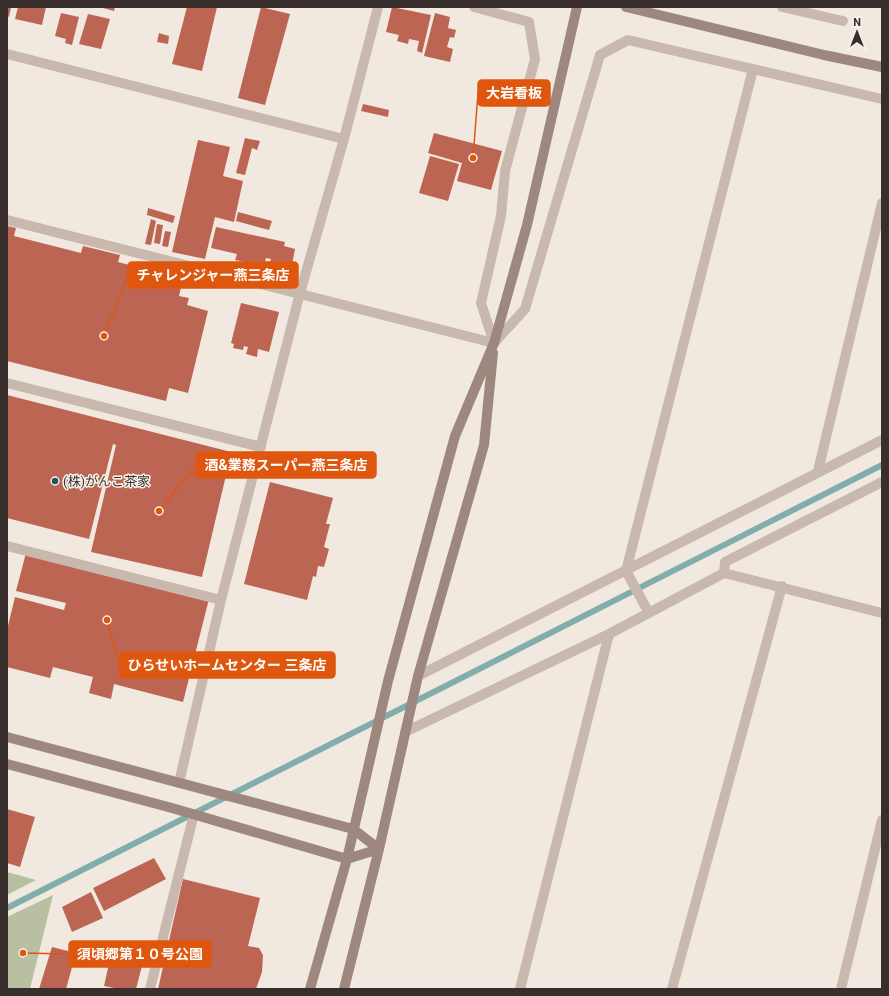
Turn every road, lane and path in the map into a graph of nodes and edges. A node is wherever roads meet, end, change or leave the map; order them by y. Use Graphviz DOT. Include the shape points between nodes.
graph roads {
  1 [pos="378,7"];
  2 [pos="474,7"];
  3 [pos="577,7"];
  4 [pos="626,7"];
  5 [pos="782,7"];
  6 [pos="843,21"];
  7 [pos="7,54"];
  8 [pos="882,67"];
  9 [pos="753,69"];
  10 [pos="882,99"];
  11 [pos="344,139"];
  12 [pos="882,203"];
  13 [pos="7,220"];
  14 [pos="300,293"];
  15 [pos="494,343"];
  16 [pos="7,383"];
  17 [pos="882,440"];
  18 [pos="261,447"];
  19 [pos="818,472"];
  20 [pos="882,482"];
  21 [pos="7,546"];
  22 [pos="724,573"];
  23 [pos="628,574"];
  24 [pos="782,586"];
  25 [pos="221,600"];
  26 [pos="882,612"];
  27 [pos="649,613"];
  28 [pos="610,634"];
  29 [pos="418,676"];
  30 [pos="405,732"];
  31 [pos="7,737"];
  32 [pos="7,764"];
  33 [pos="179,783"];
  34 [pos="194,814"];
  35 [pos="882,820"];
  36 [pos="353,829"];
  37 [pos="379,849"];
  38 [pos="347,859"];
  39 [pos="150,989"];
  40 [pos="310,989"];
  41 [pos="344,989"];
  42 [pos="520,989"];
  43 [pos="672,989"];
  44 [pos="841,989"];
  1 -- 11 [label="street"];
  2 -- 15 [label="street" via="529,22 535,59 505,171 501,216 481,303"];
  3 -- 15 [label="street" via="527,225"];
  4 -- 8 [label="street"];
  5 -- 6 [label="street"];
  7 -- 11 [label="street"];
  9 -- 10 [label="street"];
  9 -- 15 [label="street" via="628,40 600,55 525,309"];
  9 -- 23 [label="street"];
  11 -- 14 [label="street"];
  12 -- 19 [label="street"];
  13 -- 14 [label="street"];
  14 -- 15 [label="street"];
  14 -- 18 [label="street"];
  15 -- 29 [label="street" via="484,445"];
  15 -- 36 [label="street" via="455,436 388,681"];
  16 -- 18 [label="street"];
  17 -- 19 [label="street"];
  18 -- 25 [label="street"];
  19 -- 23 [label="street"];
  20 -- 22 [label="street" via="726,562"];
  21 -- 25 [label="street"];
  22 -- 24 [label="street"];
  22 -- 27 [label="street"];
  23 -- 27 [label="street"];
  23 -- 29 [label="street"];
  24 -- 26 [label="street"];
  24 -- 43 [label="street"];
  25 -- 33 [label="street"];
  27 -- 28 [label="street"];
  28 -- 30 [label="street"];
  28 -- 42 [label="street"];
  29 -- 30 [label="street"];
  30 -- 37 [label="street"];
  31 -- 33 [label="street"];
  32 -- 34 [label="street"];
  33 -- 36 [label="street"];
  34 -- 38 [label="street"];
  34 -- 39 [label="street"];
  35 -- 44 [label="street"];
  36 -- 37 [label="street"];
  36 -- 38 [label="street"];
  37 -- 38 [label="street"];
  37 -- 41 [label="street"];
  38 -- 40 [label="street"];
}
